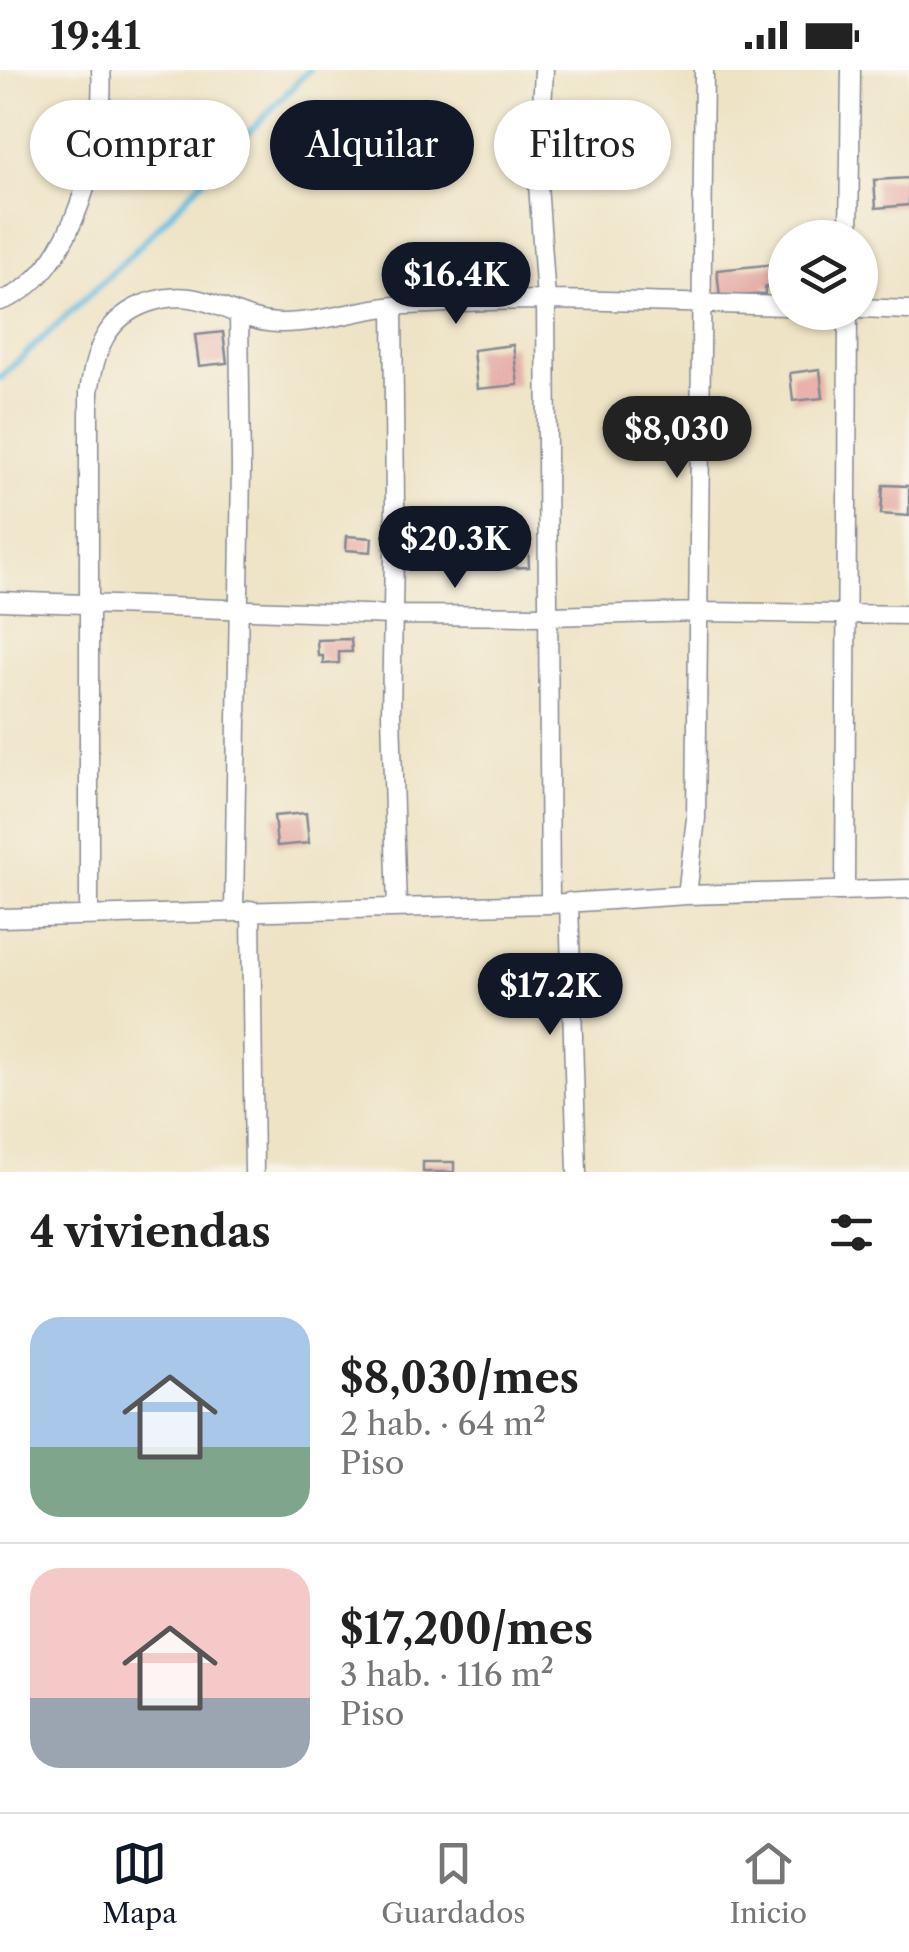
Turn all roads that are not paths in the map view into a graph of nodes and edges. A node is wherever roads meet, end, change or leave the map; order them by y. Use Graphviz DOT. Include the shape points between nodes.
graph roads {
  1 [pos="101,70"];
  2 [pos="544,70"];
  3 [pos="704,70"];
  4 [pos="851,70"];
  5 [pos="849,220"];
  6 [pos="546,300"];
  7 [pos="0,301"];
  8 [pos="703,304"];
  9 [pos="393,306"];
  10 [pos="768,306"];
  11 [pos="878,309"];
  12 [pos="909,310"];
  13 [pos="239,315"];
  14 [pos="848,330"];
  15 [pos="0,601"];
  16 [pos="90,604"];
  17 [pos="240,610"];
  18 [pos="699,612"];
  19 [pos="392,614"];
  20 [pos="846,615"];
  21 [pos="909,615"];
  22 [pos="550,616"];
  23 [pos="909,890"];
  24 [pos="845,891"];
  25 [pos="687,895"];
  26 [pos="560,903"];
  27 [pos="397,908"];
  28 [pos="243,910"];
  29 [pos="89,914"];
  30 [pos="0,918"];
  31 [pos="254,1172"];
  32 [pos="578,1172"];
  1 -- 7 [label="street" via="90,170 59,251 38,279"];
  2 -- 6 [label="street" via="538,184"];
  3 -- 8 [label="street"];
  4 -- 5 [label="street"];
  6 -- 8 [label="street"];
  6 -- 9 [label="street"];
  6 -- 22 [label="street"];
  8 -- 10 [label="street"];
  8 -- 18 [label="street"];
  9 -- 13 [label="street" via="304,323"];
  9 -- 19 [label="street"];
  11 -- 12 [label="street"];
  13 -- 16 [label="street" via="215,302 171,298 126,312 108,329 88,392"];
  13 -- 17 [label="street"];
  14 -- 20 [label="street"];
  15 -- 16 [label="street"];
  16 -- 17 [label="street"];
  16 -- 29 [label="street"];
  17 -- 19 [label="street"];
  17 -- 28 [label="street"];
  18 -- 20 [label="street"];
  18 -- 22 [label="street"];
  18 -- 25 [label="street" via="696,818"];
  19 -- 22 [label="street"];
  19 -- 27 [label="street"];
  20 -- 21 [label="street"];
  20 -- 24 [label="street"];
  22 -- 26 [label="street"];
  23 -- 24 [label="street"];
  24 -- 25 [label="street"];
  25 -- 26 [label="street"];
  26 -- 27 [label="street"];
  26 -- 32 [label="street"];
  27 -- 28 [label="street"];
  28 -- 29 [label="street"];
  28 -- 31 [label="street"];
  29 -- 30 [label="street"];
}
